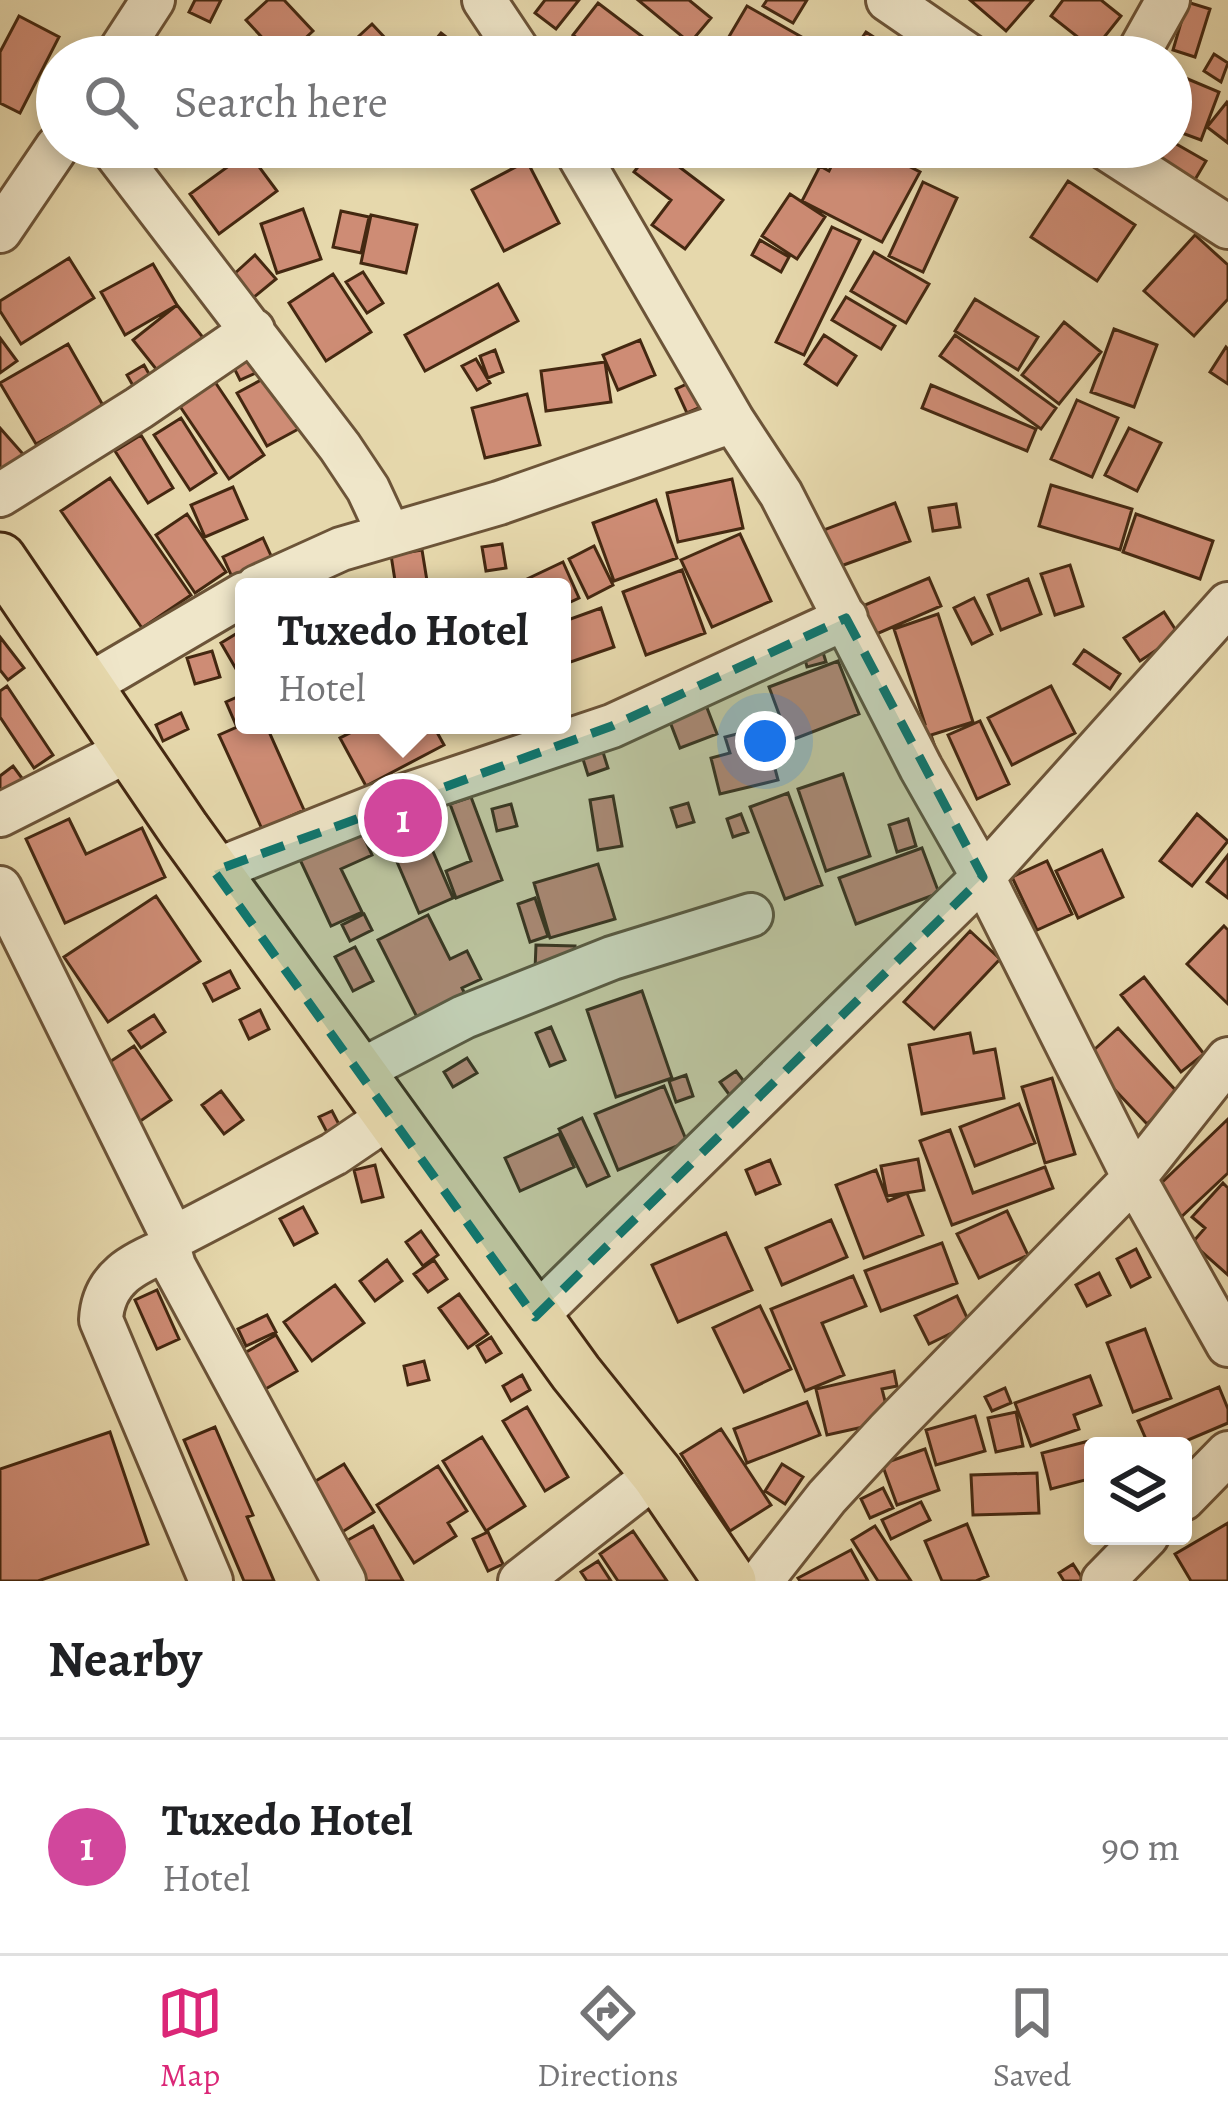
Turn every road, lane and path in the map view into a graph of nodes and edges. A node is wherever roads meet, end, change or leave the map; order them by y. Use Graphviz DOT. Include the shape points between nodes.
graph roads {
  1 [pos="153,0"];
  2 [pos="484,0"];
  3 [pos="888,0"];
  4 [pos="1168,0"];
  5 [pos="130,36"];
  6 [pos="508,36"];
  7 [pos="940,36"];
  8 [pos="1148,36"];
  9 [pos="43,168"];
  10 [pos="127,168"];
  11 [pos="586,168"];
  12 [pos="1137,168"];
  13 [pos="1228,227"];
  14 [pos="0,231"];
  15 [pos="253,330"];
  16 [pos="733,421"];
  17 [pos="0,495"];
  18 [pos="388,534"];
  19 [pos="0,560"];
  20 [pos="277,578"];
  21 [pos="235,599"];
  22 [pos="1228,604"];
  23 [pos="846,618"];
  24 [pos="87,686"];
  25 [pos="129,750"];
  26 [pos="0,815"];
  27 [pos="214,871"];
  28 [pos="983,877"];
  29 [pos="0,888"];
  30 [pos="751,915"];
  31 [pos="1228,1059"];
  32 [pos="358,1072"];
  33 [pos="390,1116"];
  34 [pos="1134,1178"];
  35 [pos="171,1243"];
  36 [pos="536,1317"];
  37 [pos="1228,1345"];
  38 [pos="1228,1453"];
  39 [pos="657,1474"];
  40 [pos="1192,1490"];
  41 [pos="1138,1545"];
  42 [pos="212,1581"];
  43 [pos="344,1581"];
  44 [pos="520,1581"];
  45 [pos="730,1581"];
  46 [pos="761,1581"];
  47 [pos="1103,1581"];
  1 -- 5 [label="street"];
  2 -- 6 [label="street"];
  3 -- 7 [label="street"];
  4 -- 8 [label="street"];
  9 -- 14 [label="street"];
  10 -- 15 [label="street"];
  11 -- 16 [label="street"];
  12 -- 13 [label="street"];
  15 -- 17 [label="street"];
  15 -- 18 [label="street" via="368,489"];
  16 -- 18 [label="street"];
  16 -- 23 [label="street"];
  18 -- 20 [label="street"];
  19 -- 24 [label="main road"];
  21 -- 24 [label="street"];
  22 -- 28 [label="street"];
  23 -- 27 [label="street" via="612,726 391,800"];
  23 -- 28 [label="street"];
  24 -- 25 [label="main road"];
  25 -- 26 [label="street"];
  25 -- 27 [label="main road"];
  27 -- 32 [label="main road"];
  28 -- 34 [label="street"];
  28 -- 36 [label="street"];
  29 -- 35 [label="street"];
  30 -- 32 [label="street" via="464,1017"];
  31 -- 34 [label="street"];
  32 -- 33 [label="main road"];
  33 -- 35 [label="street"];
  33 -- 36 [label="main road"];
  34 -- 37 [label="street"];
  34 -- 46 [label="street" via="887,1432"];
  35 -- 42 [label="street" via="116,1277 100,1320"];
  35 -- 43 [label="street" via="174,1266"];
  36 -- 39 [label="main road"];
  38 -- 40 [label="street"];
  39 -- 44 [label="street"];
  39 -- 45 [label="main road"];
  41 -- 47 [label="street"];
}
